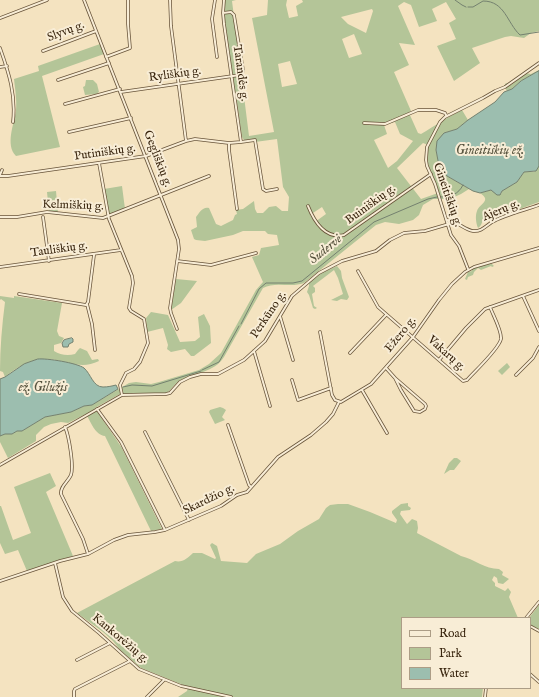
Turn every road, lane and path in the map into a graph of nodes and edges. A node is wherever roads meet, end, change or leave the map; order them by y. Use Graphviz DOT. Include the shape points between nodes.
graph roads {
  1 [pos="47,0"];
  2 [pos="84,0"];
  3 [pos="128,0"];
  4 [pos="170,0"];
  5 [pos="215,0"];
  6 [pos="224,0"];
  7 [pos="223,13"];
  8 [pos="0,18"];
  9 [pos="96,31"];
  10 [pos="0,48"];
  11 [pos="43,51"];
  12 [pos="106,57"];
  13 [pos="217,57"];
  14 [pos="109,63"];
  15 [pos="539,63"];
  16 [pos="7,66"];
  17 [pos="0,67"];
  18 [pos="232,76"];
  19 [pos="58,80"];
  20 [pos="179,84"];
  21 [pos="120,89"];
  22 [pos="121,92"];
  23 [pos="65,104"];
  24 [pos="446,115"];
  25 [pos="131,118"];
  26 [pos="13,122"];
  27 [pos="364,123"];
  28 [pos="69,132"];
  29 [pos="186,141"];
  30 [pos="241,142"];
  31 [pos="230,143"];
  32 [pos="146,156"];
  33 [pos="99,163"];
  34 [pos="2,170"];
  35 [pos="431,174"];
  36 [pos="0,175"];
  37 [pos="210,176"];
  38 [pos="277,189"];
  39 [pos="161,196"];
  40 [pos="539,205"];
  41 [pos="308,206"];
  42 [pos="237,209"];
  43 [pos="43,216"];
  44 [pos="0,217"];
  45 [pos="108,217"];
  46 [pos="447,220"];
  47 [pos="448,224"];
  48 [pos="539,248"];
  49 [pos="121,250"];
  50 [pos="94,254"];
  51 [pos="256,254"];
  52 [pos="49,260"];
  53 [pos="177,261"];
  54 [pos="0,267"];
  55 [pos="468,269"];
  56 [pos="358,271"];
  57 [pos="539,290"];
  58 [pos="19,294"];
  59 [pos="523,296"];
  60 [pos="87,304"];
  61 [pos="490,307"];
  62 [pos="386,314"];
  63 [pos="280,316"];
  64 [pos="177,329"];
  65 [pos="539,331"];
  66 [pos="320,332"];
  67 [pos="413,336"];
  68 [pos="539,347"];
  69 [pos="94,350"];
  70 [pos="254,351"];
  71 [pos="350,353"];
  72 [pos="293,360"];
  73 [pos="439,360"];
  74 [pos="386,368"];
  75 [pos="516,375"];
  76 [pos="395,378"];
  77 [pos="292,380"];
  78 [pos="331,388"];
  79 [pos="362,390"];
  80 [pos="122,395"];
  81 [pos="338,402"];
  82 [pos="270,406"];
  83 [pos="97,409"];
  84 [pos="228,425"];
  85 [pos="65,427"];
  86 [pos="145,432"];
  87 [pos="387,434"];
  88 [pos="0,465"];
  89 [pos="251,487"];
  90 [pos="188,520"];
  91 [pos="165,530"];
  92 [pos="88,554"];
  93 [pos="55,563"];
  94 [pos="0,581"];
  95 [pos="539,602"];
  96 [pos="527,617"];
  97 [pos="110,643"];
  98 [pos="77,660"];
  99 [pos="130,661"];
  100 [pos="531,675"];
  101 [pos="164,680"];
  102 [pos="539,682"];
  103 [pos="74,697"];
  104 [pos="147,697"];
  105 [pos="231,697"];
  1 -- 8 [label="street"];
  2 -- 9 [label="street, Gegliškių g."];
  3 -- 12 [label="street" via="130,48"];
  4 -- 20 [label="street" via="170,26"];
  5 -- 13 [label="street" via="212,19"];
  6 -- 7 [label="street, Tarandės g."];
  7 -- 18 [label="street, Tarandės g."];
  7 -- 18 [label="street" via="231,12 234,15 243,73"];
  9 -- 11 [label="street, Slyvų g."];
  9 -- 12 [label="street, Gegliškių g."];
  10 -- 16 [label="street"];
  12 -- 14 [label="street, Gegliškių g."];
  14 -- 19 [label="street"];
  14 -- 21 [label="street, Gegliškių g."];
  15 -- 24 [label="street" via="505,87"];
  16 -- 17 [label="street"];
  16 -- 26 [label="street" via="14,98"];
  18 -- 20 [label="street, Ryliškių g."];
  18 -- 30 [label="street, Tarandės g."];
  20 -- 22 [label="street, Ryliškių g."];
  20 -- 29 [label="street"];
  21 -- 22 [label="street, Gegliškių g."];
  21 -- 23 [label="street"];
  22 -- 25 [label="street, Gegliškių g."];
  24 -- 27 [label="street" via="436,110 418,110 385,124"];
  24 -- 35 [label="street, Gineitiškių g." via="426,150 426,164"];
  25 -- 28 [label="street"];
  25 -- 32 [label="street, Gegliškių g."];
  29 -- 31 [label="street, Putiniškių g." via="198,139"];
  29 -- 32 [label="street, Putiniškių g."];
  30 -- 31 [label="street, Putiniškių g."];
  30 -- 38 [label="street" via="255,140 263,189"];
  31 -- 42 [label="street"];
  32 -- 33 [label="street, Putiniškių g."];
  32 -- 39 [label="street, Gegliškių g."];
  33 -- 36 [label="street, Putiniškių g."];
  33 -- 45 [label="street"];
  34 -- 36 [label="street"];
  35 -- 41 [label="street, Buiniškių g." via="344,235 334,236 325,231 315,220"];
  35 -- 46 [label="street, Gineitiškių g."];
  37 -- 39 [label="street, Kelmiškių g."];
  39 -- 45 [label="street, Kelmiškių g."];
  39 -- 53 [label="street, Gegliškių g." via="179,244"];
  40 -- 46 [label="street, Ajerų g." via="496,220 476,231"];
  43 -- 52 [label="street"];
  44 -- 45 [label="street, Kelmiškių g." via="47,212"];
  45 -- 49 [label="street"];
  46 -- 47 [label="street, Gineitiškių g."];
  47 -- 55 [label="street, Gineitiškių g."];
  47 -- 63 [label="street, Perkūno g." via="425,231 404,233 376,251 325,269 296,292"];
  48 -- 55 [label="street, Ežero g."];
  49 -- 50 [label="street, Tauliškių g."];
  49 -- 80 [label="street" via="133,280 129,306 131,311 144,319 148,343 140,362 126,373 120,386"];
  50 -- 52 [label="street, Tauliškių g."];
  50 -- 60 [label="street"];
  51 -- 53 [label="street" via="211,266"];
  52 -- 54 [label="street, Tauliškių g."];
  53 -- 64 [label="street, Gegliškių g." via="170,308"];
  55 -- 67 [label="street, Ežero g." via="444,293"];
  56 -- 62 [label="street, Vakarų g." via="374,301"];
  57 -- 59 [label="street"];
  58 -- 60 [label="street"];
  59 -- 61 [label="street"];
  59 -- 65 [label="street"];
  60 -- 69 [label="street"];
  61 -- 73 [label="street" via="466,328"];
  61 -- 73 [label="street, Vakarų g." via="500,342 467,380 460,379"];
  62 -- 67 [label="street, Vakarų g."];
  62 -- 71 [label="street"];
  63 -- 70 [label="street, Perkūno g." via="266,341"];
  63 -- 72 [label="street"];
  66 -- 78 [label="street"];
  67 -- 73 [label="street, Vakarų g."];
  67 -- 74 [label="street, Ežero g."];
  68 -- 75 [label="street" via="533,358"];
  70 -- 80 [label="street, Perkūno g." via="244,360 220,373 201,374 180,382 170,393"];
  70 -- 82 [label="street"];
  74 -- 76 [label="street"];
  74 -- 79 [label="street, Ežero g."];
  76 -- 76 [label="street" via="414,411 420,412 425,409 426,406"];
  77 -- 78 [label="street" via="298,400"];
  78 -- 81 [label="street" via="332,397"];
  79 -- 81 [label="street, Ežero g."];
  79 -- 87 [label="street"];
  80 -- 83 [label="street, Perkūno g."];
  81 -- 89 [label="street, Skardžio g." via="326,422 278,457"];
  83 -- 85 [label="street, Perkūno g."];
  83 -- 91 [label="street" via="121,442"];
  84 -- 89 [label="street"];
  85 -- 88 [label="street, Perkūno g."];
  85 -- 92 [label="street" via="73,468 61,494"];
  86 -- 90 [label="street"];
  89 -- 90 [label="street, Skardžio g." via="226,504"];
  90 -- 91 [label="street, Skardžio g."];
  91 -- 92 [label="street, Skardžio g." via="128,535"];
  92 -- 93 [label="street, Skardžio g."];
  93 -- 94 [label="street, Skardžio g."];
  93 -- 97 [label="street, Kankorėžių g." via="63,597 72,612"];
  95 -- 96 [label="street"];
  97 -- 98 [label="street"];
  97 -- 99 [label="street, Kankorėžių g."];
  99 -- 101 [label="street, Kankorėžių g." via="142,671"];
  99 -- 103 [label="street" via="75,689"];
  100 -- 102 [label="street"];
  101 -- 104 [label="street"];
  101 -- 105 [label="street, Kankorėžių g." via="186,688"];
}
